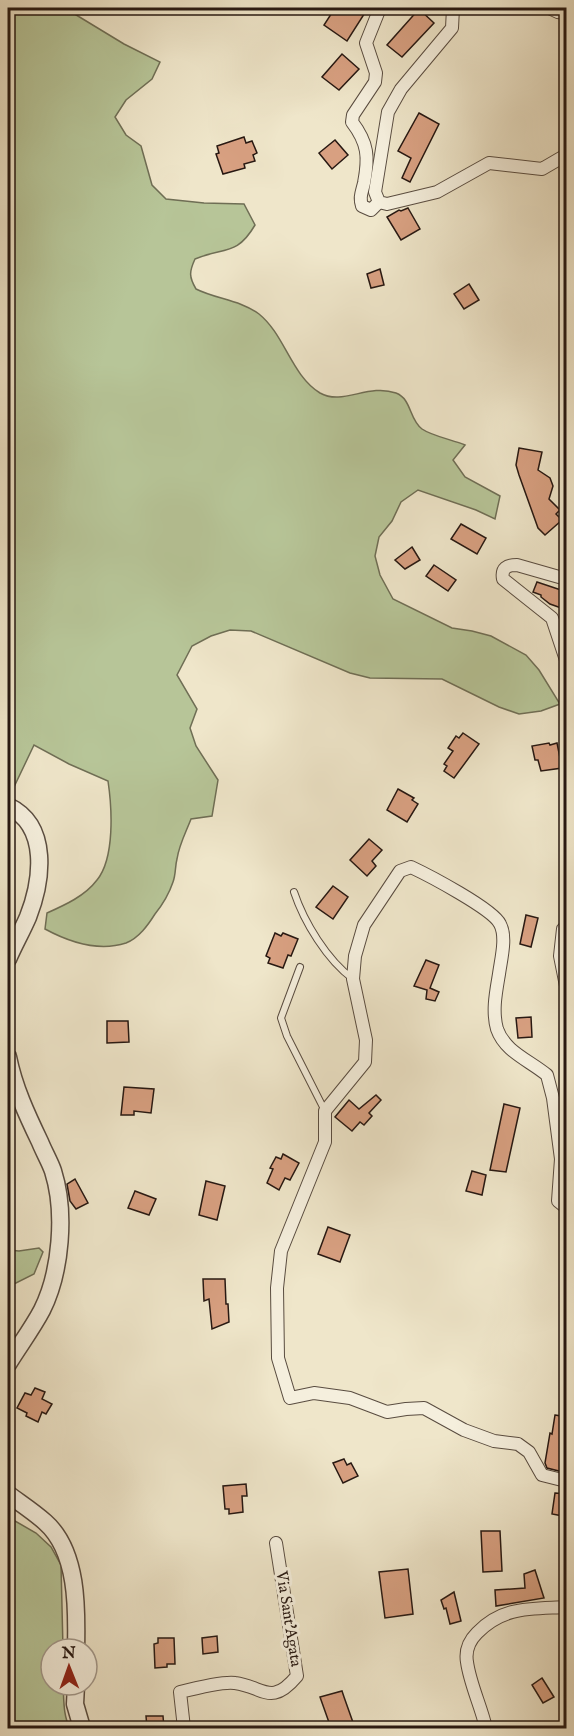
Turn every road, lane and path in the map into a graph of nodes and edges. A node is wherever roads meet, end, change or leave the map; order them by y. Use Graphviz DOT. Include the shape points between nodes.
graph roads {
  1 [pos="380,8"];
  2 [pos="453,8"];
  3 [pos="542,8"];
  4 [pos="567,16"];
  5 [pos="567,155"];
  6 [pos="378,202"];
  7 [pos="567,579"];
  8 [pos="567,660"];
  9 [pos="8,806"];
  10 [pos="294,892"];
  11 [pos="563,929"];
  12 [pos="8,959"];
  13 [pos="300,967"];
  14 [pos="353,980"];
  15 [pos="567,986"];
  16 [pos="8,1057"];
  17 [pos="325,1111"];
  18 [pos="567,1204"];
  19 [pos="8,1364"];
  20 [pos="567,1481"];
  21 [pos="8,1494"];
  22 [pos="276,1543"];
  23 [pos="567,1607"];
  24 [pos="76,1637"];
  25 [pos="75,1697"];
  26 [pos="82,1728"];
  27 [pos="184,1728"];
  28 [pos="486,1728"];
  1 -- 6 [label="street" via="366,43 375,82 352,122 363,136 367,157 359,198 362,206 371,210"];
  2 -- 6 [label="street" via="452,28 401,89 388,112 375,192"];
  3 -- 4 [label="lane"];
  5 -- 6 [label="street" via="542,169 489,163 437,192 387,204"];
  7 -- 8 [label="street" via="517,565 510,565 502,573 503,579 552,618"];
  9 -- 12 [label="street" via="27,820 37,837 39,856 36,893"];
  10 -- 14 [label="lane" via="326,953"];
  11 -- 15 [label="street" via="560,956"];
  13 -- 17 [label="lane" via="281,1018"];
  14 -- 17 [label="street" via="366,1040 365,1062"];
  14 -- 18 [label="street" via="364,925 400,871 411,867 427,875 471,900 499,922 502,952 494,1005 498,1029 512,1052 547,1075 561,1159 558,1201"];
  16 -- 19 [label="street" via="53,1171 60,1216 51,1286 42,1310"];
  17 -- 20 [label="street" via="325,1142 281,1251 278,1358 290,1398 314,1393 350,1398 387,1412 424,1408 464,1430 494,1441 518,1444 529,1452 542,1475"];
  21 -- 24 [label="street" via="47,1523 65,1550 74,1582"];
  22 -- 27 [label="street, Via Sant'Agata" via="297,1676 286,1688 273,1693 234,1682 180,1692"];
  23 -- 28 [label="street" via="505,1612 488,1621 472,1638 466,1661"];
  25 -- 26 [label="street"];
}
